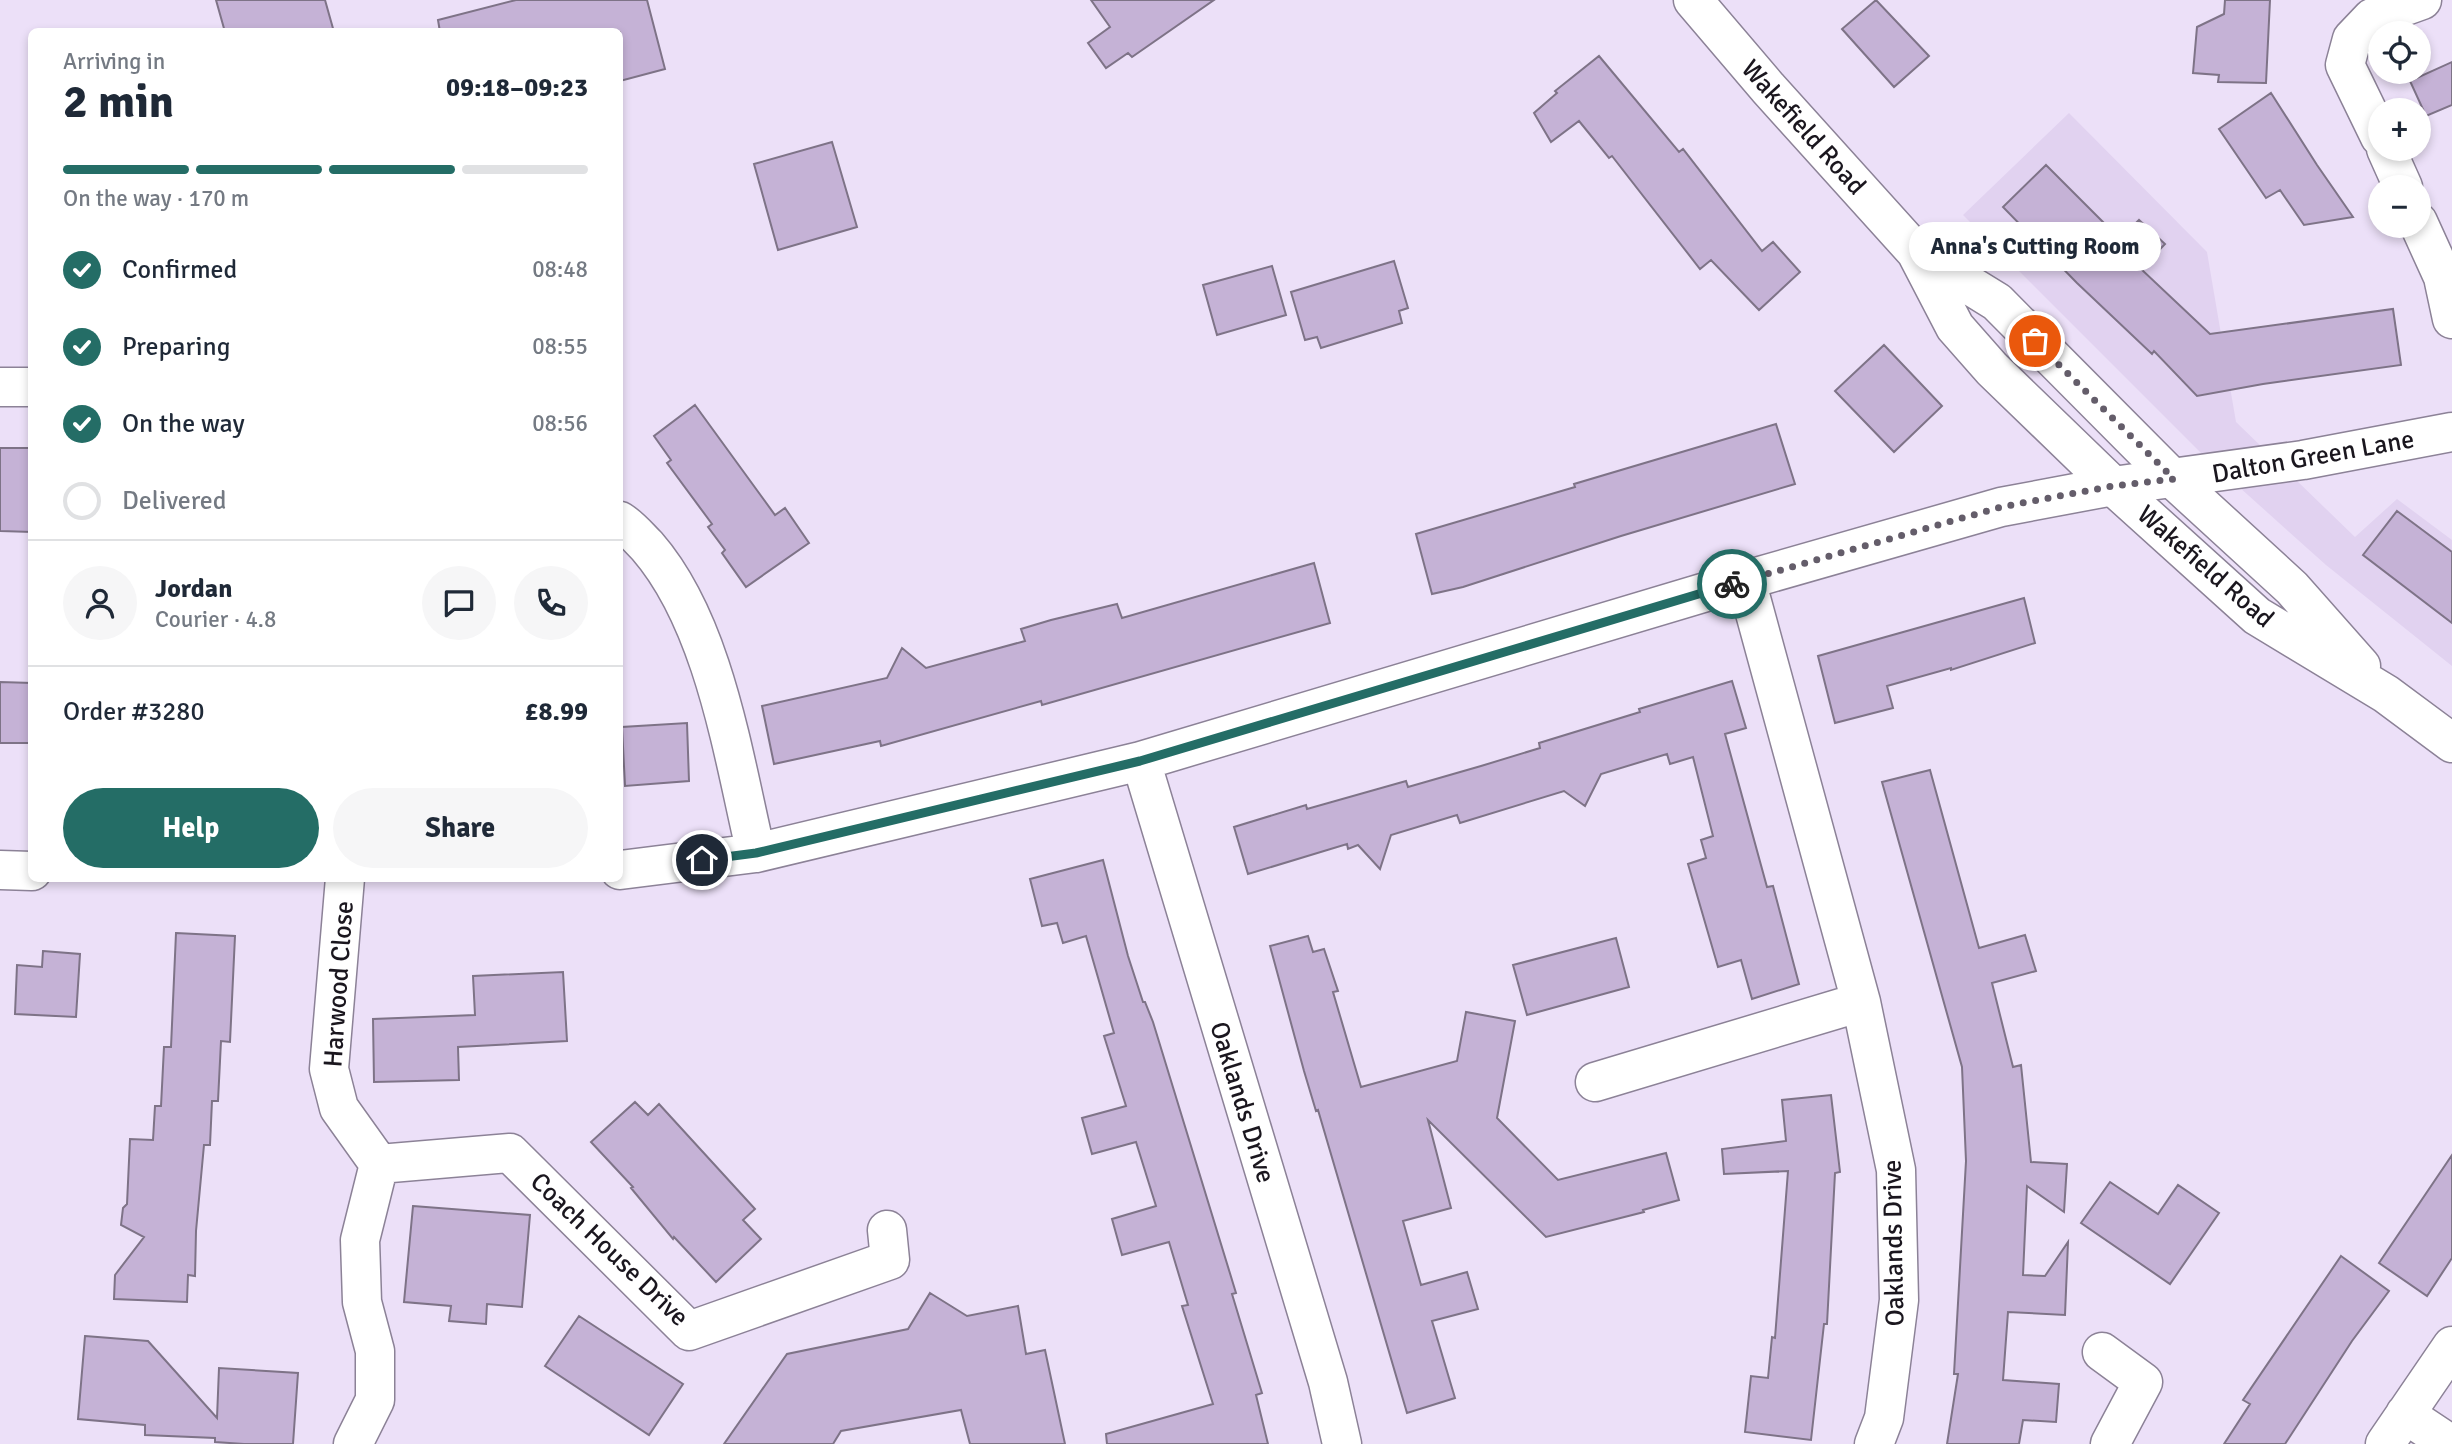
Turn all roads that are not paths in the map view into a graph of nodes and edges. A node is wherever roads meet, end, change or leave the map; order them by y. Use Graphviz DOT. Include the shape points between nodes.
graph roads {
  1 [pos="1693,0"];
  2 [pos="2422,0"];
  3 [pos="2368,112"];
  4 [pos="2425,238"];
  5 [pos="1916,252"];
  6 [pos="2452,319"];
  7 [pos="0,387"];
  8 [pos="28,387"];
  9 [pos="2452,432"];
  10 [pos="2174,479"];
  11 [pos="2113,486"];
  12 [pos="623,523"];
  13 [pos="1746,580"];
  14 [pos="2386,694"];
  15 [pos="2452,743"];
  16 [pos="1140,761"];
  17 [pos="756,853"];
  18 [pos="0,870"];
  19 [pos="28,870"];
  20 [pos="623,870"];
  21 [pos="345,882"];
  22 [pos="1861,1002"];
  23 [pos="1595,1082"];
  24 [pos="379,1164"];
  25 [pos="887,1230"];
  26 [pos="2452,1346"];
  27 [pos="2102,1352"];
  28 [pos="2395,1429"];
  29 [pos="353,1444"];
  30 [pos="1342,1444"];
  31 [pos="1874,1444"];
  32 [pos="2110,1444"];
  33 [pos="2450,1444"];
  1 -- 5 [label="main road, Wakefield Road"];
  2 -- 3 [label="main road" via="2372,18 2351,38 2346,65"];
  4 -- 6 [label="main road" via="2443,277"];
  5 -- 10 [label="main road, Wakefield Road" via="1997,302"];
  5 -- 11 [label="main road, Wakefield Road" via="1969,346"];
  7 -- 8 [label="main road"];
  9 -- 10 [label="main road, Dalton Green Lane"];
  10 -- 11 [label="main road, Dalton Green Lane"];
  10 -- 14 [label="main road, Wakefield Road" via="2292,587"];
  11 -- 13 [label="main road, Dalton Green Lane" via="2001,507"];
  11 -- 14 [label="main road, Wakefield Road" via="2257,616"];
  12 -- 17 [label="main road" via="667,569 692,618 714,680"];
  13 -- 16 [label="main road, Dalton Green Lane"];
  13 -- 22 [label="main road, Oaklands Drive"];
  14 -- 15 [label="main road, Wakefield Road"];
  16 -- 17 [label="main road, Dalton Green Lane"];
  16 -- 30 [label="main road, Oaklands Drive" via="1328,1382"];
  17 -- 20 [label="main road, Dalton Green Lane"];
  18 -- 19 [label="main road"];
  21 -- 24 [label="main road, Harwood Close" via="329,1069 339,1108"];
  22 -- 23 [label="main road"];
  22 -- 31 [label="main road, Oaklands Drive" via="1896,1170 1899,1300 1884,1418"];
  24 -- 25 [label="main road, Coach House Drive" via="510,1153 689,1331 890,1260"];
  24 -- 29 [label="main road" via="360,1240 362,1302 375,1351 375,1400"];
  26 -- 28 [label="main road"];
  27 -- 32 [label="main road" via="2143,1382"];
  28 -- 33 [label="main road"];
}
